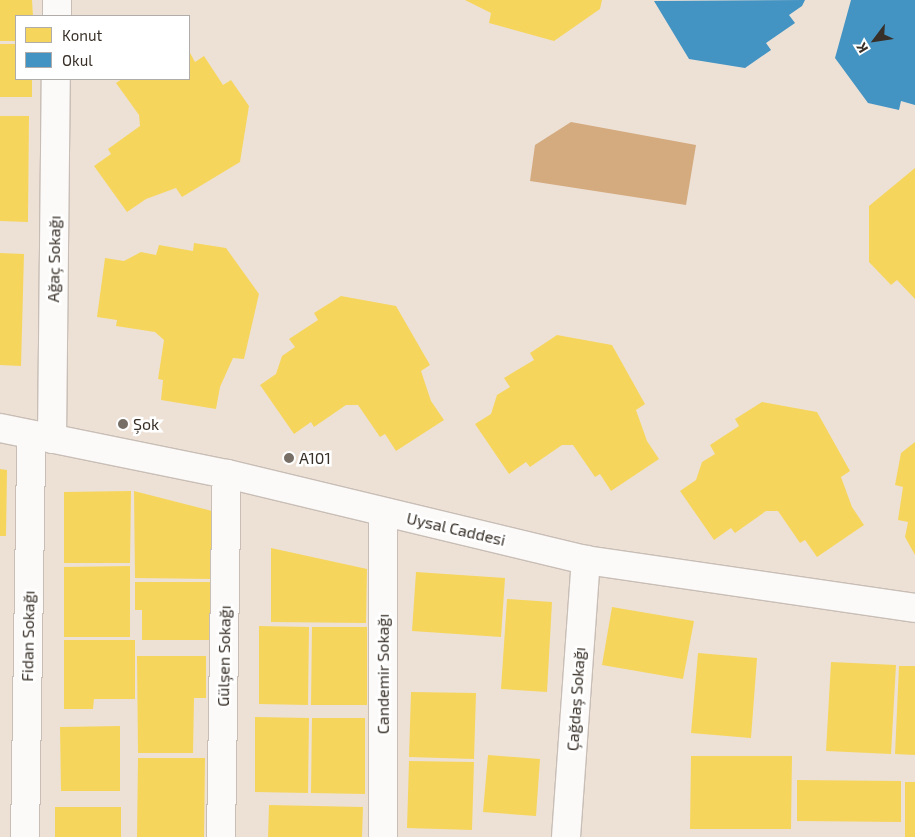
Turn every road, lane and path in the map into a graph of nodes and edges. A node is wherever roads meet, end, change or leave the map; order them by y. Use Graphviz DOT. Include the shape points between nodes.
graph roads {
  1 [pos="57,0"];
  2 [pos="57,15"];
  3 [pos="56,80"];
  4 [pos="0,428"];
  5 [pos="41,437"];
  6 [pos="227,474"];
  7 [pos="383,512"];
  8 [pos="586,560"];
  9 [pos="915,608"];
  10 [pos="25,837"];
  11 [pos="221,837"];
  12 [pos="382,837"];
  13 [pos="566,837"];
  1 -- 2 [label="street"];
  3 -- 5 [label="street, Ağaç Sokağı"];
  4 -- 5 [label="street, Uysal Caddesi"];
  5 -- 6 [label="street, Uysal Caddesi"];
  5 -- 10 [label="street, Fidan Sokağı"];
  6 -- 7 [label="street, Uysal Caddesi"];
  6 -- 11 [label="street, Gülşen Sokağı"];
  7 -- 8 [label="street, Uysal Caddesi"];
  7 -- 12 [label="street, Candemir Sokağı"];
  8 -- 9 [label="street, Uysal Caddesi"];
  8 -- 13 [label="street, Çağdaş Sokağı"];
}
